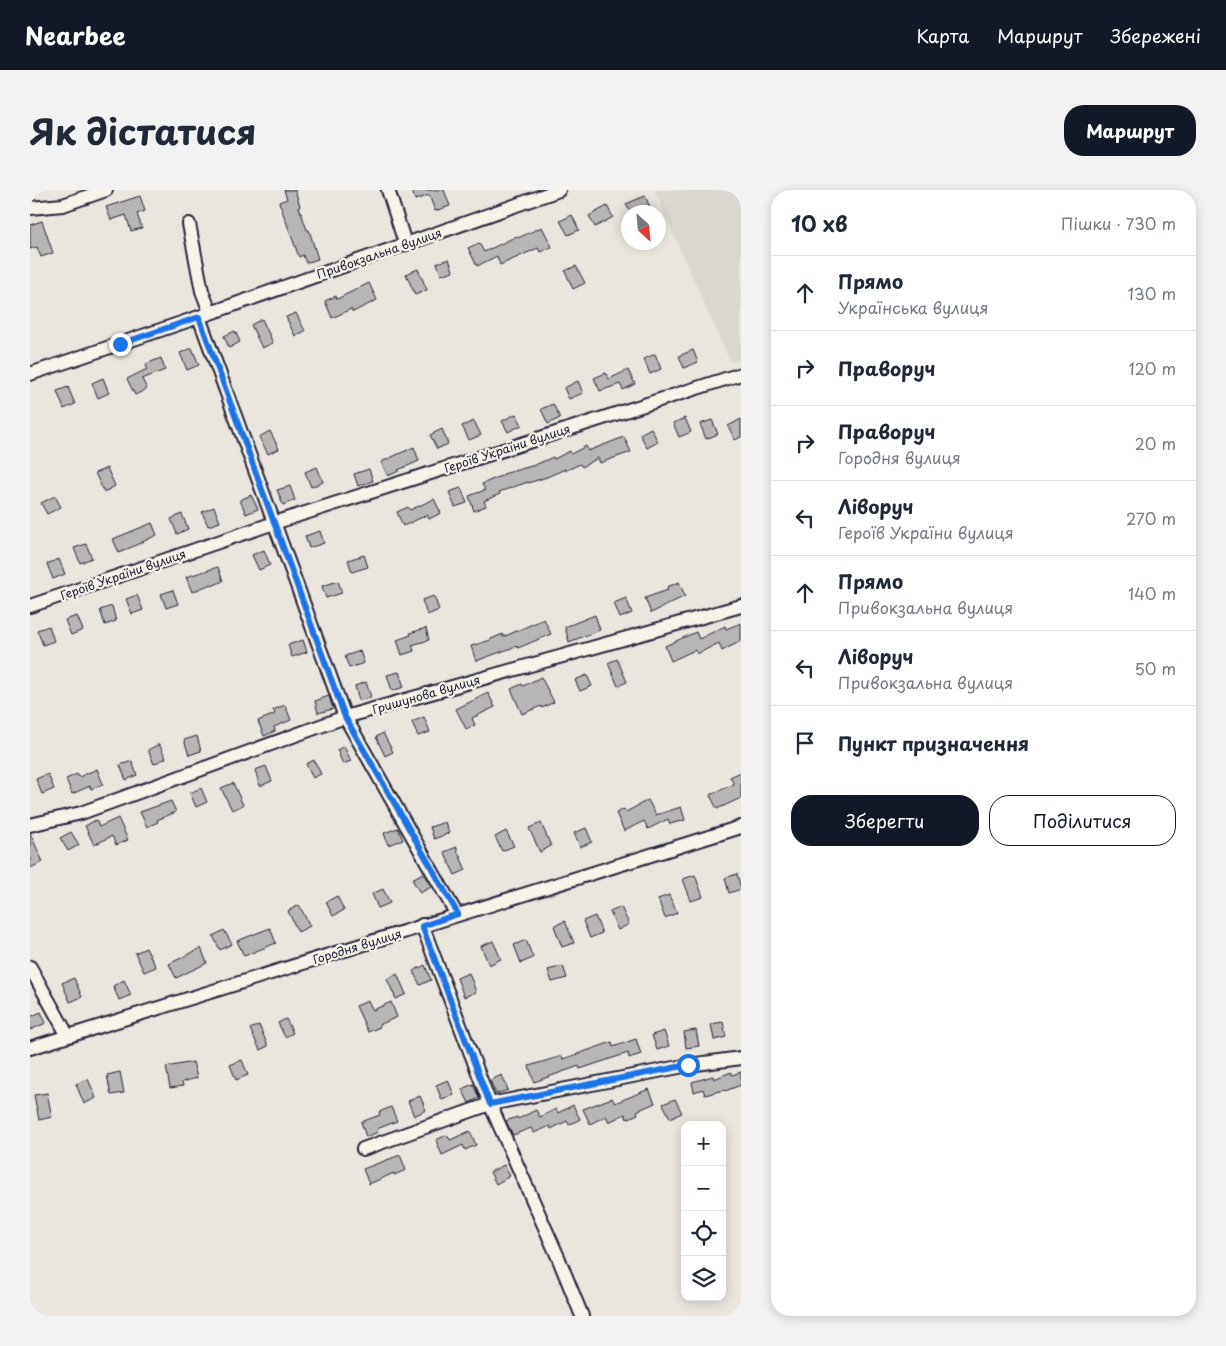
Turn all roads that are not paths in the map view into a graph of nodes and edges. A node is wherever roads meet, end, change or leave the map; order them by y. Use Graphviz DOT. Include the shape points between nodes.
graph roads {
  1 [pos="106,190"];
  2 [pos="388,190"];
  3 [pos="560,190"];
  4 [pos="30,208"];
  5 [pos="189,224"];
  6 [pos="404,243"];
  7 [pos="204,314"];
  8 [pos="30,374"];
  9 [pos="741,374"];
  10 [pos="274,523"];
  11 [pos="30,606"];
  12 [pos="741,606"];
  13 [pos="345,717"];
  14 [pos="30,825"];
  15 [pos="741,827"];
  16 [pos="458,914"];
  17 [pos="422,926"];
  18 [pos="30,966"];
  19 [pos="68,1036"];
  20 [pos="30,1048"];
  21 [pos="741,1058"];
  22 [pos="490,1104"];
  23 [pos="363,1150"];
  24 [pos="582,1316"];
  1 -- 4 [label="street" via="62,204"];
  2 -- 6 [label="street"];
  3 -- 6 [label="street, Привокзальна вулиця"];
  5 -- 7 [label="street"];
  6 -- 7 [label="street, Привокзальна вулиця"];
  7 -- 8 [label="street, Привокзальна вулиця"];
  7 -- 10 [label="street"];
  9 -- 10 [label="street, Героїв України вулиця"];
  10 -- 11 [label="street, Героїв України вулиця"];
  10 -- 13 [label="street"];
  12 -- 13 [label="street, Гришунова вулиця"];
  13 -- 14 [label="street, Гришунова вулиця" via="81,812"];
  13 -- 16 [label="street"];
  15 -- 16 [label="street, Городня вулиця"];
  16 -- 17 [label="street, Городня вулиця"];
  17 -- 19 [label="street, Городня вулиця"];
  17 -- 22 [label="street"];
  18 -- 19 [label="street"];
  19 -- 20 [label="street, Городня вулиця"];
  21 -- 22 [label="street" via="688,1065"];
  22 -- 23 [label="street"];
  22 -- 24 [label="street"];
}
